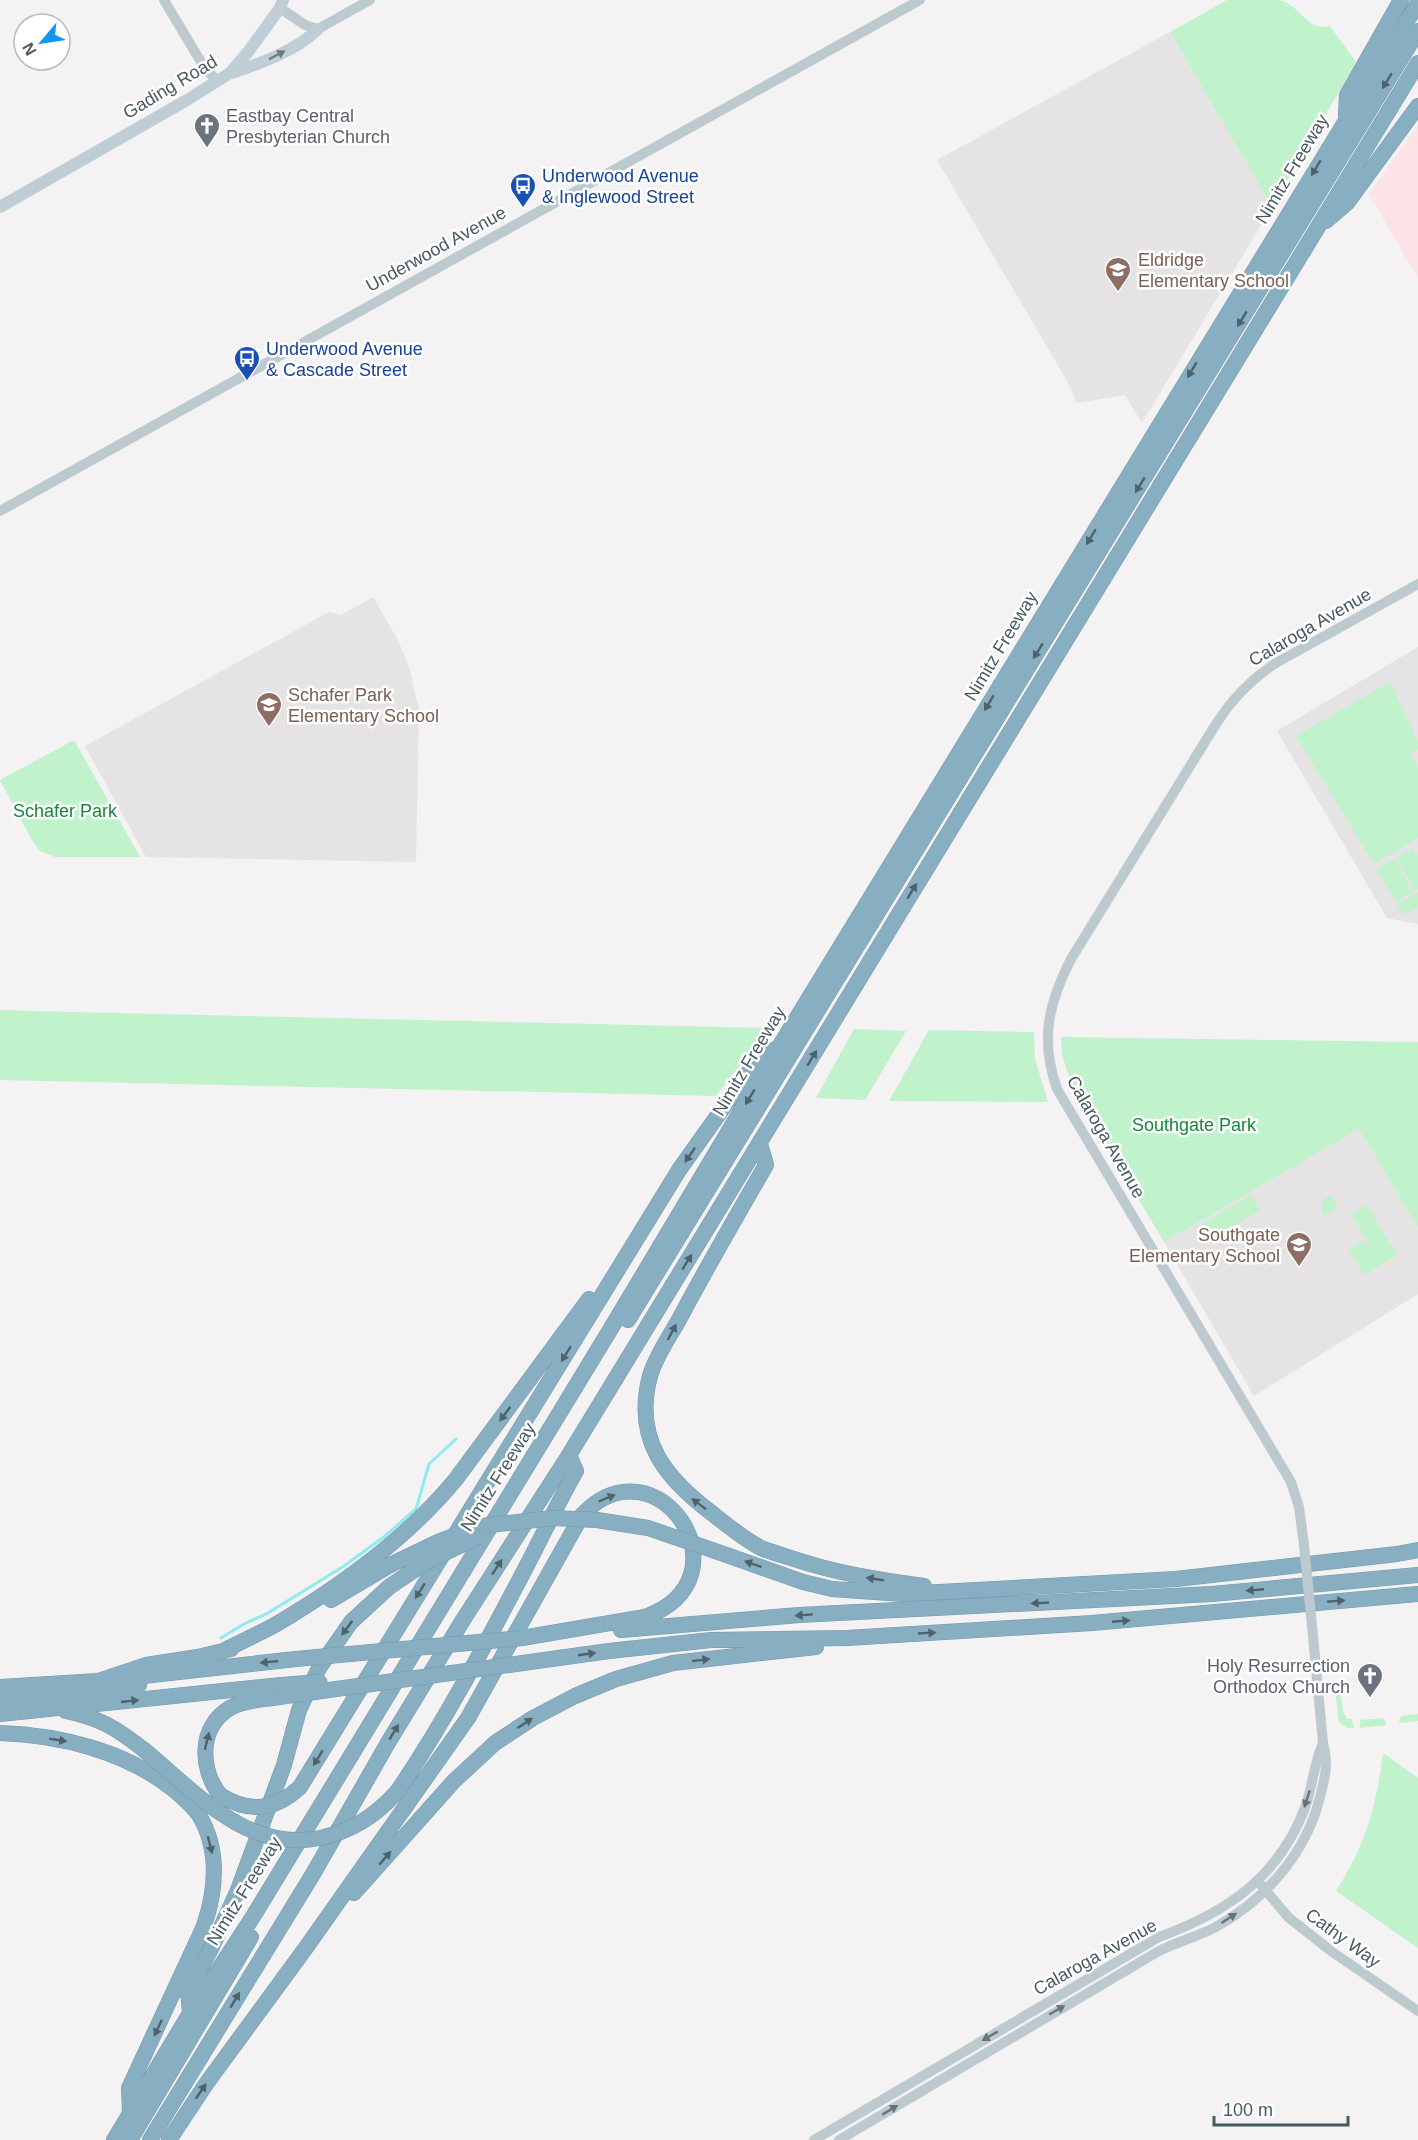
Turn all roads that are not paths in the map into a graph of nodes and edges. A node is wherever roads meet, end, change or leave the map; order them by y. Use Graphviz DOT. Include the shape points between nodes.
graph roads {
  1 [pos="164,0"];
  2 [pos="370,0"];
  3 [pos="920,0"];
  4 [pos="1401,0"];
  5 [pos="1418,3"];
  6 [pos="281,4"];
  7 [pos="318,29"];
  8 [pos="1418,31"];
  9 [pos="1418,63"];
  10 [pos="231,73"];
  11 [pos="217,81"];
  12 [pos="1418,106"];
  13 [pos="1346,118"];
  14 [pos="0,207"];
  15 [pos="1314,231"];
  16 [pos="0,511"];
  17 [pos="1418,584"];
  18 [pos="780,1047"];
  19 [pos="760,1144"];
  20 [pos="651,1214"];
  21 [pos="569,1455"];
  22 [pos="508,1524"];
  23 [pos="1418,1552"];
  24 [pos="1418,1575"];
  25 [pos="954,1591"];
  26 [pos="1418,1594"];
  27 [pos="522,1638"];
  28 [pos="847,1638"];
  29 [pos="224,1651"];
  30 [pos="243,1665"];
  31 [pos="453,1671"];
  32 [pos="98,1681"];
  33 [pos="0,1688"];
  34 [pos="0,1701"];
  35 [pos="51,1708"];
  36 [pos="0,1714"];
  37 [pos="0,1733"];
  38 [pos="1323,1743"];
  39 [pos="1258,1882"];
  40 [pos="1266,1891"];
  41 [pos="305,1949"];
  42 [pos="1418,2011"];
  43 [pos="190,2013"];
  44 [pos="130,2112"];
  45 [pos="114,2140"];
  46 [pos="130,2140"];
  47 [pos="150,2140"];
  48 [pos="169,2140"];
  49 [pos="814,2140"];
  50 [pos="840,2140"];
  1 -- 11 [label="street" via="204,67"];
  2 -- 7 [label="street"];
  3 -- 16 [label="street, Underwood Avenue"];
  4 -- 13 [label="highway" via="1347,95"];
  5 -- 13 [label="highway, Nimitz Freeway"];
  6 -- 7 [label="street, Gading Road" via="305,25"];
  6 -- 10 [label="main road, Gading Road"];
  10 -- 7 [label="main road, one-way" via="272,58"];
  8 -- 46 [label="highway, one-way"];
  9 -- 15 [label="highway"];
  10 -- 11 [label="main road, Gading Road"];
  11 -- 14 [label="main road, Gading Road"];
  12 -- 15 [label="highway" via="1347,203"];
  13 -- 18 [label="highway, Nimitz Freeway, one-way"];
  19 -- 15 [label="highway, one-way"];
  17 -- 38 [label="street, Calaroga Avenue, bridge" via="1276,663 1234,699 1071,959 1053,997 1047,1037 1058,1089 1291,1482 1304,1545"];
  18 -- 20 [label="highway, one-way" via="758,1059"];
  18 -- 43 [label="highway, Nimitz Freeway, one-way" via="254,1915"];
  21 -- 19 [label="highway, one-way"];
  25 -- 19 [label="highway, one-way" via="855,1576 762,1548 686,1494 658,1460 646,1414 651,1376 716,1250 766,1165"];
  20 -- 29 [label="highway, one-way" via="433,1507 382,1552 322,1595"];
  20 -- 31 [label="highway, one-way, bridge" via="300,1787 276,1804 243,1806 220,1795 208,1776 204,1755 207,1736 220,1715 232,1707 272,1698"];
  21 -- 35 [label="highway, bridge" via="576,1471 445,1715 397,1792 369,1818 341,1832 286,1841 255,1832 232,1821 116,1728"];
  47 -- 21 [label="highway, one-way" via="313,1874 389,1741"];
  25 -- 22 [label="highway, one-way, bridge" via="903,1594 832,1589 648,1528 597,1520 554,1518"];
  22 -- 29 [label="highway, bridge" via="481,1526 450,1537 390,1565 282,1629"];
  22 -- 43 [label="highway, one-way, bridge" via="426,1562 389,1587 351,1622 319,1668 299,1710 284,1765 238,1890 188,1992"];
  23 -- 25 [label="highway" via="1176,1579"];
  24 -- 27 [label="highway, one-way" via="1212,1594 799,1615"];
  28 -- 26 [label="highway, one-way" via="1092,1623"];
  27 -- 30 [label="highway, one-way, bridge"];
  41 -- 27 [label="highway, one-way" via="468,1718 582,1515 591,1505 619,1492 649,1496 666,1503 680,1516 690,1534 694,1555 684,1587 663,1608 645,1617"];
  31 -- 28 [label="highway, one-way, bridge" via="711,1640"];
  41 -- 28 [label="highway, one-way" via="454,1781 495,1743 533,1718 616,1679 673,1663 816,1647"];
  29 -- 32 [label="highway" via="146,1665"];
  30 -- 32 [label="highway"];
  30 -- 34 [label="highway" via="117,1690"];
  35 -- 31 [label="highway, one-way, bridge"];
  32 -- 33 [label="highway"];
  35 -- 36 [label="highway"];
  37 -- 44 [label="highway, one-way" via="76,1743 149,1773 188,1802 199,1815 210,1840 215,1868 211,1905 129,2088"];
  38 -- 39 [label="street, Calaroga Avenue, one-way" via="1293,1834"];
  38 -- 40 [label="street, Calaroga Avenue" via="1327,1757 1316,1810 1298,1850"];
  39 -- 40 [label="street, Cathy Way"];
  39 -- 49 [label="street, Calaroga Avenue, one-way" via="1211,1915 1159,1937"];
  40 -- 42 [label="street, Cathy Way" via="1288,1917 1331,1951"];
  50 -- 40 [label="street, Calaroga Avenue, one-way" via="1159,1951 1212,1929"];
  48 -- 41 [label="highway, one-way"];
  43 -- 44 [label="highway, Nimitz Freeway"];
  44 -- 45 [label="highway, Nimitz Freeway"];
}
